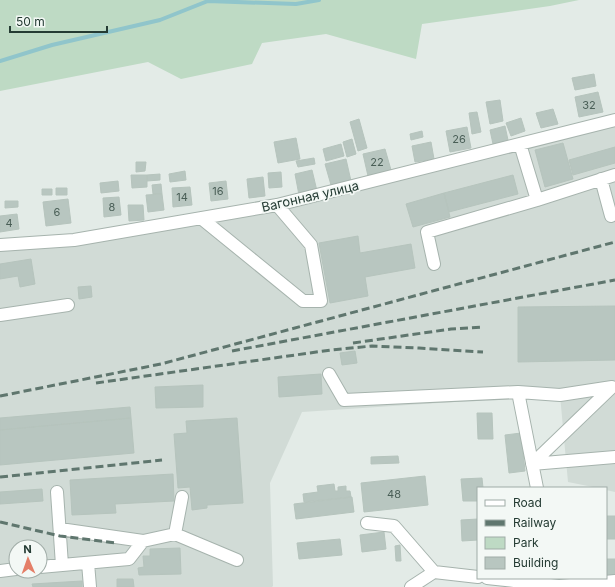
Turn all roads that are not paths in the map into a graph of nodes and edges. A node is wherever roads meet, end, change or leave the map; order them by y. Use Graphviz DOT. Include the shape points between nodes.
graph roads {
  1 [pos="615,120"];
  2 [pos="520,144"];
  3 [pos="615,175"];
  4 [pos="601,179"];
  5 [pos="537,200"];
  6 [pos="277,205"];
  7 [pos="611,216"];
  8 [pos="201,218"];
  9 [pos="0,245"];
  10 [pos="434,264"];
  11 [pos="68,305"];
  12 [pos="0,315"];
  13 [pos="329,374"];
  14 [pos="518,392"];
  15 [pos="615,457"];
  16 [pos="532,464"];
  17 [pos="537,487"];
  18 [pos="57,492"];
  19 [pos="182,496"];
  20 [pos="367,523"];
  21 [pos="60,529"];
  22 [pos="175,534"];
  23 [pos="143,541"];
  24 [pos="237,560"];
  25 [pos="88,563"];
  26 [pos="62,565"];
  27 [pos="48,566"];
  28 [pos="434,572"];
  29 [pos="477,577"];
  30 [pos="495,579"];
  31 [pos="615,581"];
  32 [pos="526,583"];
  33 [pos="90,587"];
  34 [pos="411,587"];
  1 -- 2 [label="street, Вагонная улица"];
  2 -- 5 [label="street"];
  2 -- 6 [label="street, Вагонная улица"];
  3 -- 4 [label="street"];
  4 -- 5 [label="street"];
  4 -- 7 [label="street"];
  5 -- 10 [label="street" via="427,232"];
  6 -- 8 [label="street, Вагонная улица"];
  6 -- 8 [label="street" via="311,245 321,301 303,301"];
  8 -- 9 [label="street, Вагонная улица" via="74,240"];
  11 -- 12 [label="street"];
  13 -- 14 [label="street" via="344,400"];
  14 -- 16 [label="street"];
  14 -- 16 [label="street" via="560,395 612,387"];
  15 -- 16 [label="street"];
  16 -- 17 [label="street"];
  18 -- 21 [label="street"];
  19 -- 22 [label="street"];
  20 -- 28 [label="street" via="394,526"];
  21 -- 23 [label="street"];
  21 -- 26 [label="street"];
  22 -- 23 [label="street"];
  22 -- 24 [label="street"];
  23 -- 25 [label="street" via="129,559"];
  25 -- 26 [label="street"];
  25 -- 33 [label="street"];
  26 -- 27 [label="street"];
  28 -- 29 [label="street"];
  28 -- 34 [label="street"];
  30 -- 32 [label="street"];
  31 -- 32 [label="street" via="559,586"];
}
